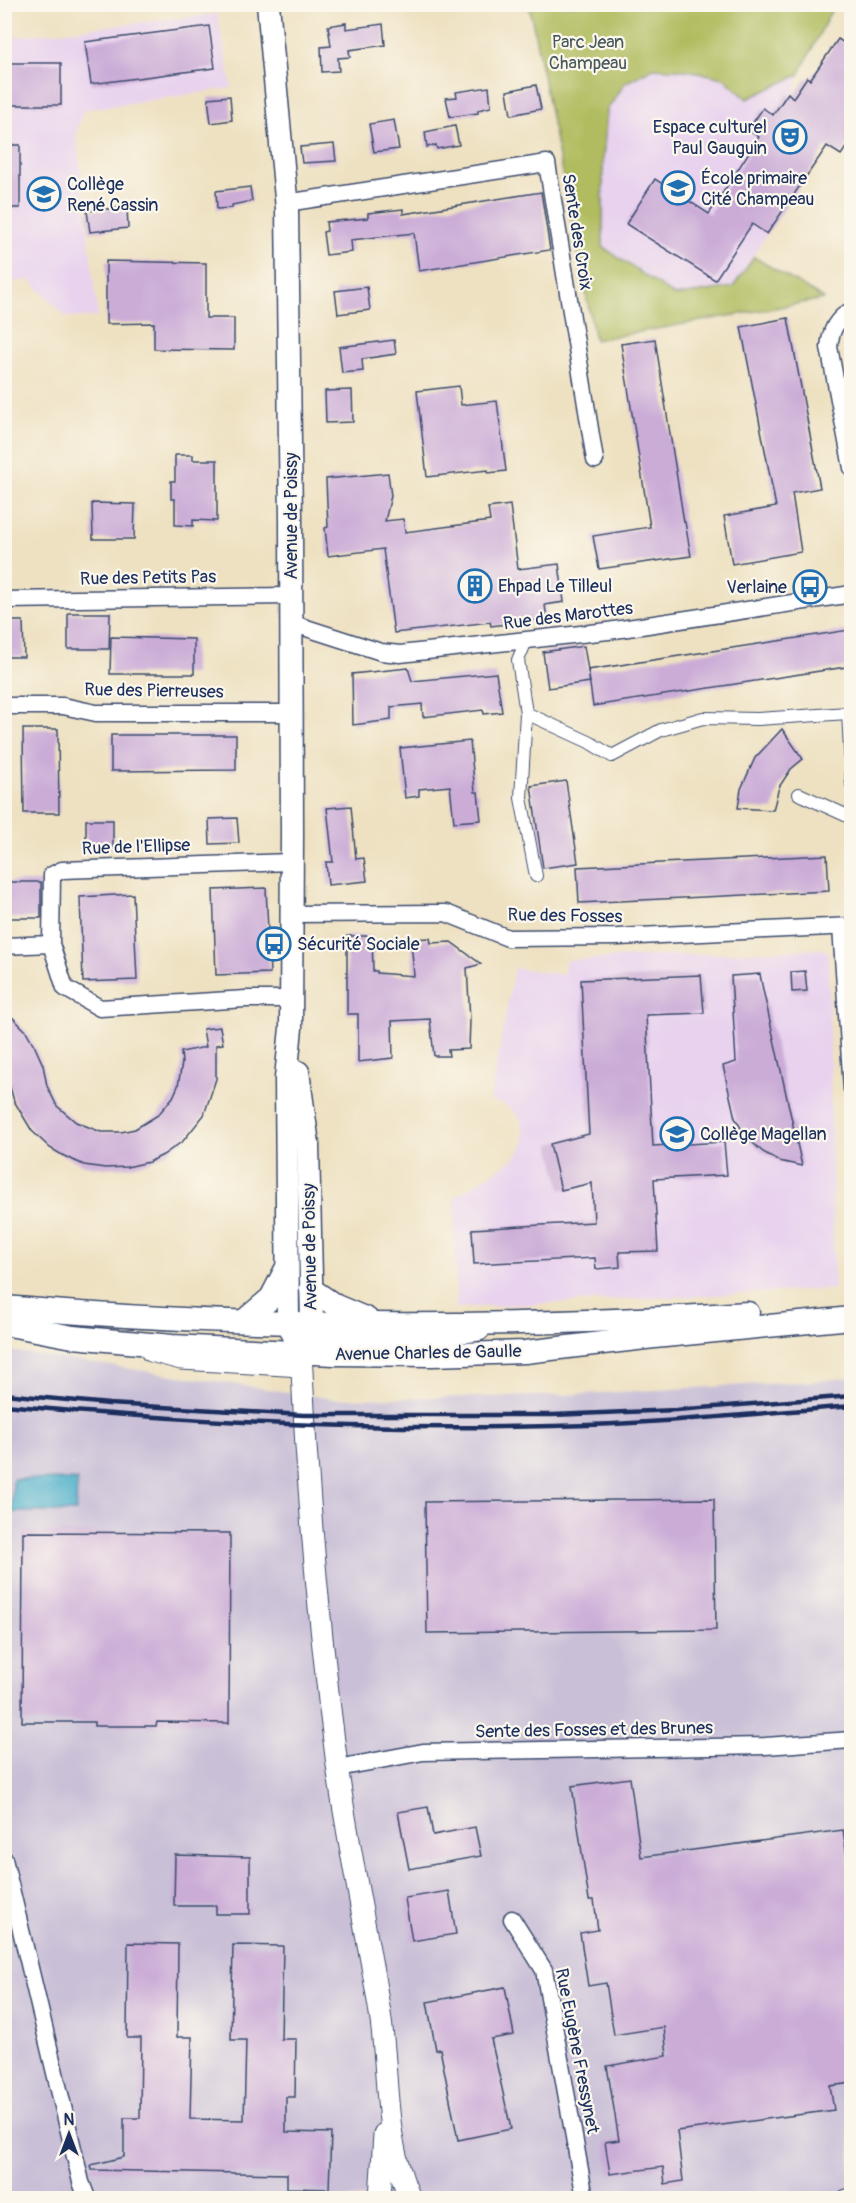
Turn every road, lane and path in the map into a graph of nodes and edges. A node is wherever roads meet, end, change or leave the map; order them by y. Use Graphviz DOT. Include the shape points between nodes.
graph roads {
  1 [pos="268,4"];
  2 [pos="286,203"];
  3 [pos="852,310"];
  4 [pos="596,460"];
  5 [pos="852,468"];
  6 [pos="852,594"];
  7 [pos="291,596"];
  8 [pos="4,600"];
  9 [pos="291,623"];
  10 [pos="526,641"];
  11 [pos="10,706"];
  12 [pos="850,712"];
  13 [pos="291,713"];
  14 [pos="526,713"];
  15 [pos="852,785"];
  16 [pos="798,794"];
  17 [pos="852,818"];
  18 [pos="291,862"];
  19 [pos="536,876"];
  20 [pos="291,914"];
  21 [pos="846,926"];
  22 [pos="51,944"];
  23 [pos="4,946"];
  24 [pos="291,999"];
  25 [pos="291,1028"];
  26 [pos="852,1089"];
  27 [pos="288,1265"];
  28 [pos="311,1289"];
  29 [pos="852,1306"];
  30 [pos="4,1307"];
  31 [pos="852,1318"];
  32 [pos="244,1320"];
  33 [pos="376,1323"];
  34 [pos="4,1324"];
  35 [pos="500,1324"];
  36 [pos="113,1340"];
  37 [pos="300,1340"];
  38 [pos="852,1740"];
  39 [pos="338,1768"];
  40 [pos="4,1858"];
  41 [pos="512,1918"];
  42 [pos="387,2106"];
  43 [pos="852,2197"];
  44 [pos="87,2199"];
  45 [pos="380,2199"];
  46 [pos="410,2199"];
  47 [pos="585,2199"];
  48 [pos="846,2199"];
  1 -- 2 [label="main road, Avenue de Poissy"];
  2 -- 4 [label="street, Sente des Croix" via="547,163"];
  2 -- 7 [label="main road, Avenue de Poissy"];
  3 -- 5 [label="street" via="834,326 829,347"];
  6 -- 10 [label="street, Rue des Marottes"];
  7 -- 8 [label="street, Rue des Petits Pas"];
  7 -- 9 [label="main road, Avenue de Poissy"];
  9 -- 10 [label="street, Rue des Marottes" via="381,652 400,654"];
  9 -- 13 [label="main road, Avenue de Poissy"];
  10 -- 14 [label="street" via="519,660"];
  11 -- 13 [label="street, Rue des Pierreuses" via="63,706 96,713"];
  12 -- 14 [label="street" via="758,719 703,718 661,730 612,756"];
  12 -- 15 [label="street"];
  13 -- 18 [label="main road, Avenue de Poissy"];
  14 -- 19 [label="street" via="521,798"];
  16 -- 17 [label="street"];
  18 -- 20 [label="main road, Avenue de Poissy"];
  18 -- 22 [label="street, Rue de l'Ellipse" via="62,870 52,875"];
  20 -- 21 [label="street, Rue des Fosses" via="446,914 508,938"];
  20 -- 24 [label="main road, Avenue de Poissy"];
  21 -- 26 [label="street"];
  22 -- 23 [label="street"];
  22 -- 24 [label="street, Rue de l'Ellipse" via="65,988 100,1008"];
  24 -- 25 [label="main road, Avenue de Poissy"];
  25 -- 27 [label="main road, Avenue de Poissy" via="286,1078"];
  25 -- 28 [label="main road, Avenue de Poissy" via="307,1137"];
  27 -- 32 [label="main road" via="272,1298"];
  27 -- 37 [label="main road, Avenue de Poissy"];
  28 -- 33 [label="main road" via="336,1306"];
  28 -- 37 [label="main road, Avenue de Poissy"];
  29 -- 35 [label="main road, Avenue Charles de Gaulle"];
  30 -- 32 [label="main road, Avenue Charles de Gaulle" via="94,1315"];
  31 -- 37 [label="main road, Avenue Charles de Gaulle" via="525,1352 432,1355"];
  32 -- 37 [label="main road, Avenue Charles de Gaulle"];
  33 -- 35 [label="main road, Avenue Charles de Gaulle"];
  33 -- 37 [label="main road, Avenue Charles de Gaulle"];
  34 -- 36 [label="main road, Avenue Charles de Gaulle" via="58,1335"];
  35 -- 37 [label="street" via="440,1337"];
  36 -- 37 [label="main road, Avenue Charles de Gaulle" via="172,1346"];
  36 -- 37 [label="street" via="182,1359"];
  37 -- 39 [label="street" via="319,1620"];
  38 -- 39 [label="street, Sente des Fosses et des Brunes" via="765,1746 423,1752"];
  39 -- 42 [label="street" via="381,2018"];
  40 -- 44 [label="street"];
  41 -- 47 [label="street, Rue Eugène Fressynet" via="544,1970"];
  42 -- 45 [label="street"];
  42 -- 46 [label="street" via="395,2152"];
  43 -- 48 [label="street"];
}
